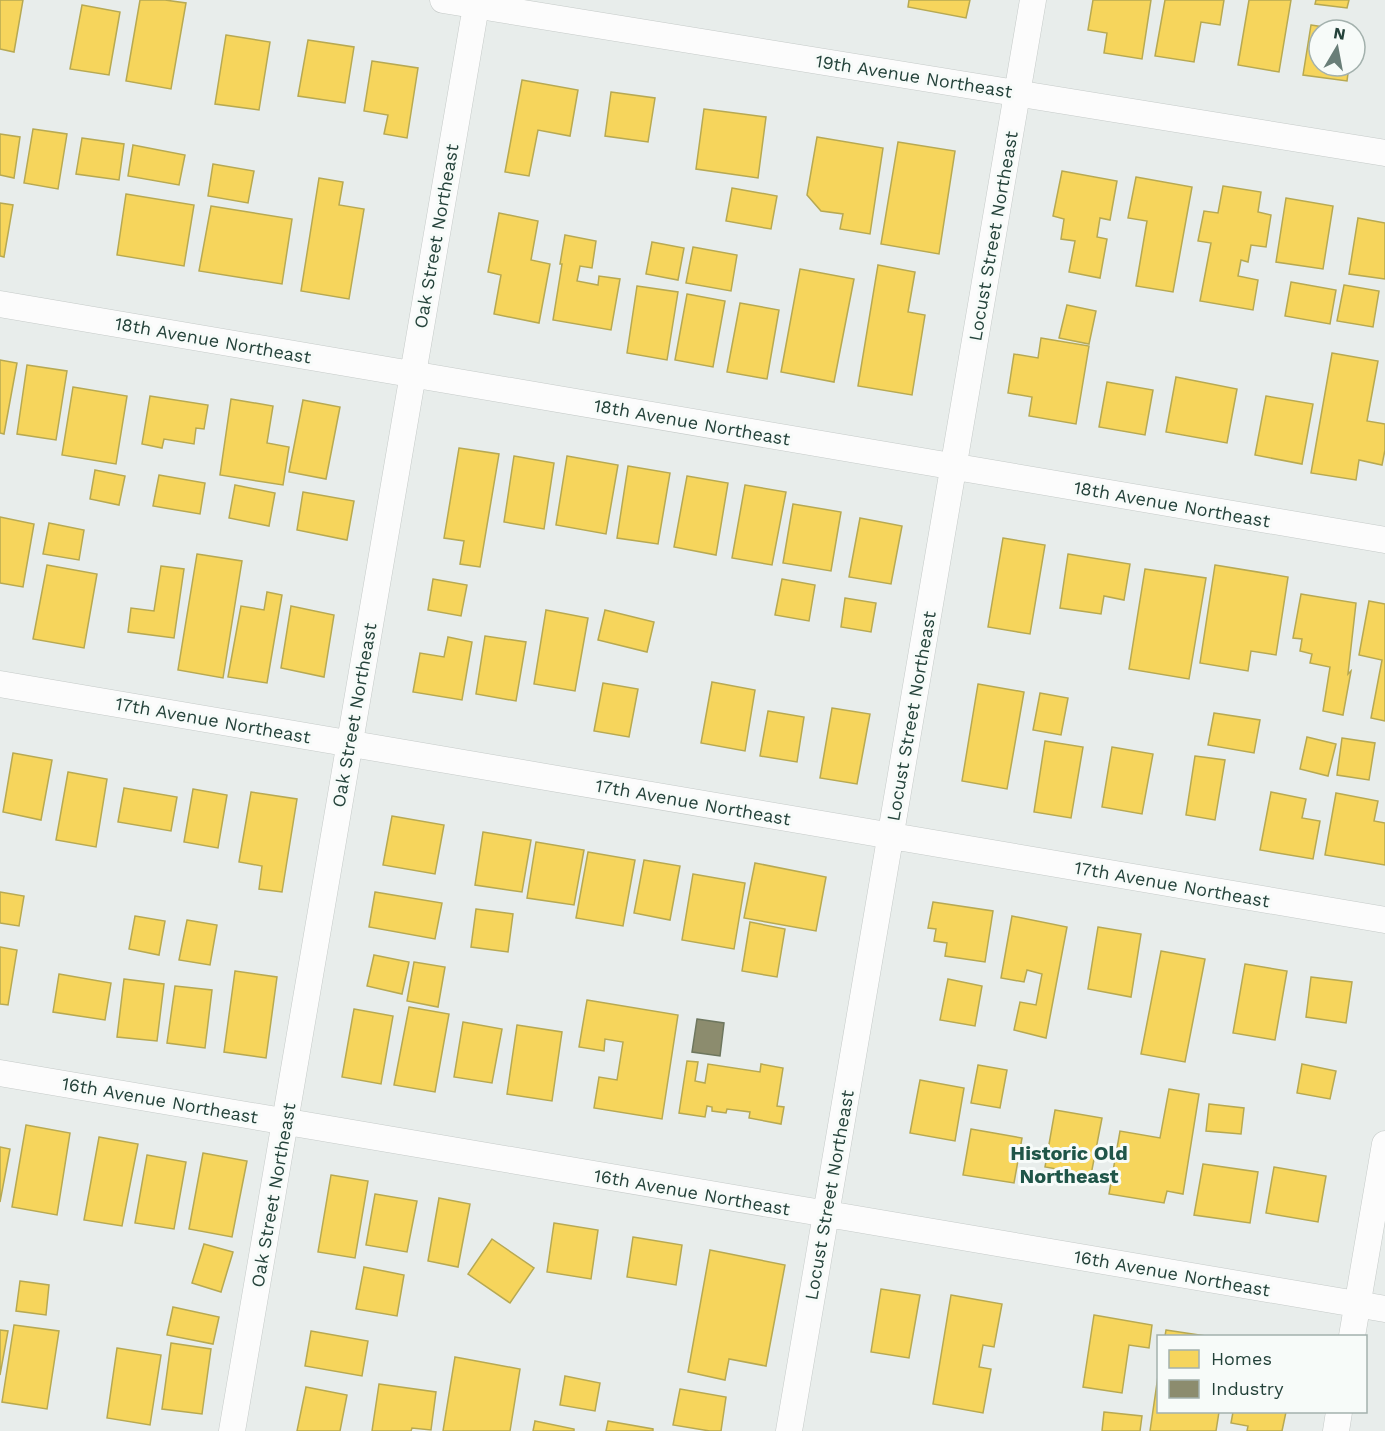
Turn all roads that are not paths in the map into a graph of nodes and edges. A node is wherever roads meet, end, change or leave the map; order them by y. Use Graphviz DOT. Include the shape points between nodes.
graph roads {
  1 [pos="443,0"];
  2 [pos="1033,0"];
  3 [pos="476,3"];
  4 [pos="1017,93"];
  5 [pos="1385,153"];
  6 [pos="0,304"];
  7 [pos="413,374"];
  8 [pos="953,467"];
  9 [pos="1385,540"];
  10 [pos="0,684"];
  11 [pos="350,743"];
  12 [pos="890,836"];
  13 [pos="1385,920"];
  14 [pos="0,1073"];
  15 [pos="285,1122"];
  16 [pos="1385,1144"];
  17 [pos="826,1214"];
  18 [pos="1357,1305"];
  19 [pos="1385,1310"];
  20 [pos="1352,1335"];
  21 [pos="1339,1413"];
  22 [pos="232,1431"];
  23 [pos="789,1431"];
  24 [pos="1336,1431"];
  1 -- 3 [label="street, 19th Avenue Northeast"];
  2 -- 4 [label="street, Locust Street Northeast"];
  3 -- 4 [label="street, 19th Avenue Northeast"];
  3 -- 7 [label="street, Oak Street Northeast"];
  4 -- 5 [label="street, 19th Avenue Northeast"];
  4 -- 8 [label="street, Locust Street Northeast"];
  6 -- 7 [label="street, 18th Avenue Northeast"];
  7 -- 8 [label="street, 18th Avenue Northeast"];
  7 -- 11 [label="street, Oak Street Northeast"];
  8 -- 9 [label="street, 18th Avenue Northeast"];
  8 -- 12 [label="street, Locust Street Northeast"];
  10 -- 11 [label="street, 17th Avenue Northeast"];
  11 -- 12 [label="street, 17th Avenue Northeast"];
  11 -- 15 [label="street, Oak Street Northeast"];
  12 -- 13 [label="street, 17th Avenue Northeast"];
  12 -- 17 [label="street, Locust Street Northeast"];
  14 -- 15 [label="street, 16th Avenue Northeast"];
  15 -- 17 [label="street, 16th Avenue Northeast"];
  15 -- 22 [label="street, Oak Street Northeast"];
  16 -- 18 [label="street"];
  17 -- 18 [label="street, 16th Avenue Northeast"];
  17 -- 23 [label="street, Locust Street Northeast"];
  18 -- 19 [label="street, 16th Avenue Northeast"];
  18 -- 20 [label="street"];
  21 -- 24 [label="street"];
}
